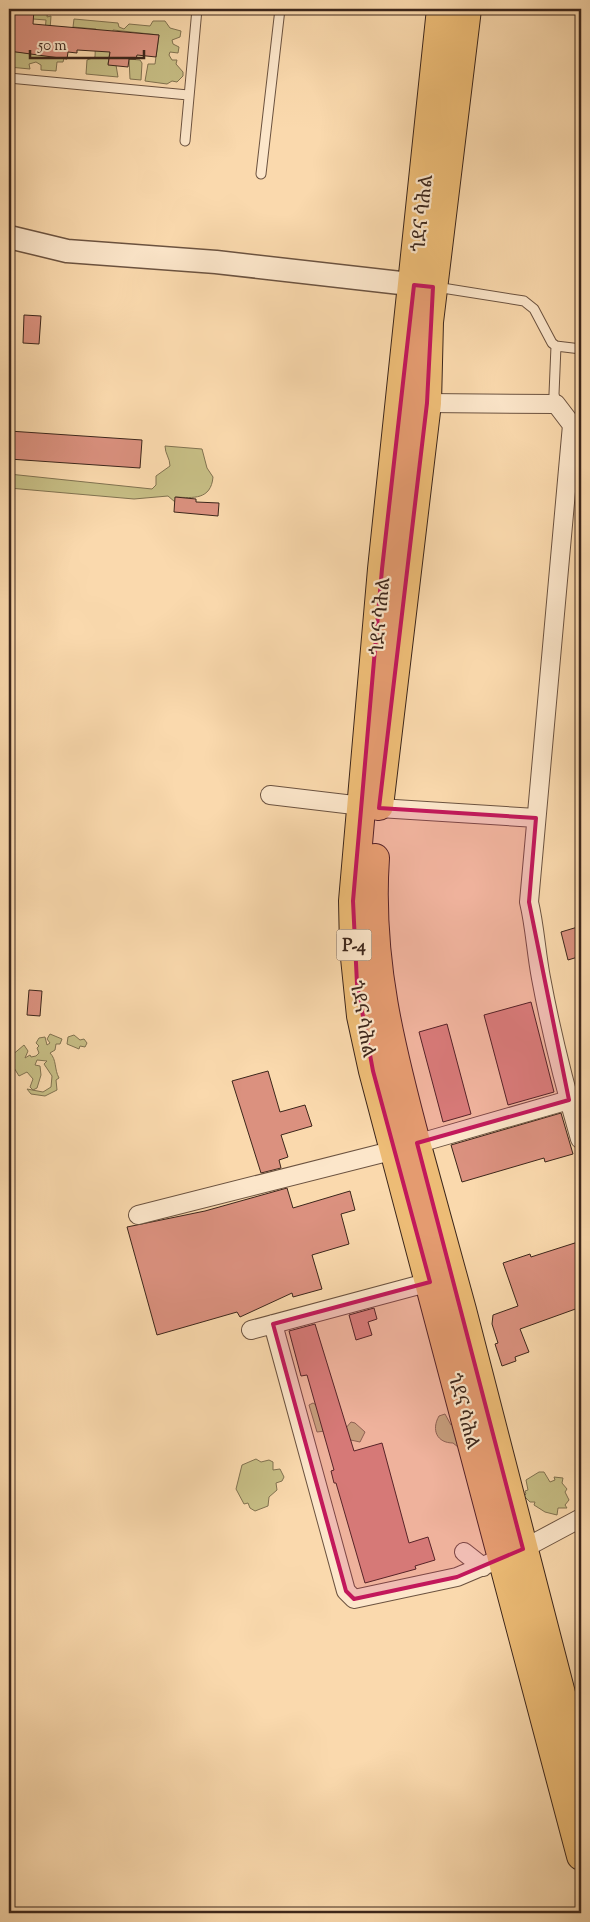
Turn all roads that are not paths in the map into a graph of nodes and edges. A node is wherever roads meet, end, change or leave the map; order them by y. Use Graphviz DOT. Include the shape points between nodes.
graph roads {
  1 [pos="197,9"];
  2 [pos="280,9"];
  3 [pos="441,9"];
  4 [pos="467,9"];
  5 [pos="9,78"];
  6 [pos="188,95"];
  7 [pos="185,141"];
  8 [pos="261,174"];
  9 [pos="9,237"];
  10 [pos="423,286"];
  11 [pos="556,346"];
  12 [pos="581,349"];
  13 [pos="427,403"];
  14 [pos="556,404"];
  15 [pos="398,542"];
  16 [pos="270,795"];
  17 [pos="370,806"];
  18 [pos="536,818"];
  19 [pos="569,1100"];
  20 [pos="580,1139"];
  21 [pos="406,1147"];
  22 [pos="138,1215"];
  23 [pos="430,1282"];
  24 [pos="274,1324"];
  25 [pos="251,1330"];
  26 [pos="581,1518"];
  27 [pos="464,1552"];
  28 [pos="503,1558"];
  29 [pos="574,1770"];
  30 [pos="581,1856"];
  1 -- 6 [label="lane"];
  2 -- 8 [label="lane"];
  3 -- 10 [label="highway, ጎደና ሳሕል / P-4"];
  4 -- 10 [label="highway, ጎደና ሳሕል / P-4"];
  5 -- 6 [label="lane"];
  6 -- 7 [label="lane"];
  9 -- 10 [label="street" via="67,251 216,262"];
  10 -- 11 [label="lane" via="524,301 534,309"];
  10 -- 13 [label="highway, ጎደና ሳሕል / P-4" via="429,322"];
  10 -- 15 [label="highway, ጎደና ሳሕል / P-4"];
  11 -- 12 [label="lane"];
  11 -- 14 [label="lane"];
  13 -- 14 [label="street"];
  13 -- 15 [label="highway, ጎደና ሳሕል / P-4"];
  14 -- 18 [label="street" via="572,425"];
  15 -- 17 [label="highway, ጎደና ሳሕል / P-4"];
  16 -- 17 [label="street"];
  17 -- 18 [label="street"];
  17 -- 21 [label="highway, ጎደና ሳሕል / P-4" via="353,901 357,984 361,1016"];
  18 -- 19 [label="street" via="528,902"];
  19 -- 20 [label="street"];
  19 -- 21 [label="street"];
  21 -- 22 [label="street"];
  21 -- 23 [label="highway, ጎደና ሳሕል / P-4"];
  21 -- 28 [label="highway, ጎደና ሳሕል / P-4" via="483,1387"];
  23 -- 24 [label="street"];
  23 -- 28 [label="highway, ጎደና ሳሕል / P-4"];
  24 -- 25 [label="street"];
  24 -- 28 [label="street" via="346,1591 354,1599 366,1598 457,1577"];
  26 -- 28 [label="street"];
  27 -- 28 [label="street"];
  28 -- 29 [label="highway, ጎደና ሳሕል / P-4"];
  29 -- 30 [label="highway, ጎደና ሳሕል / P-4"];
}
